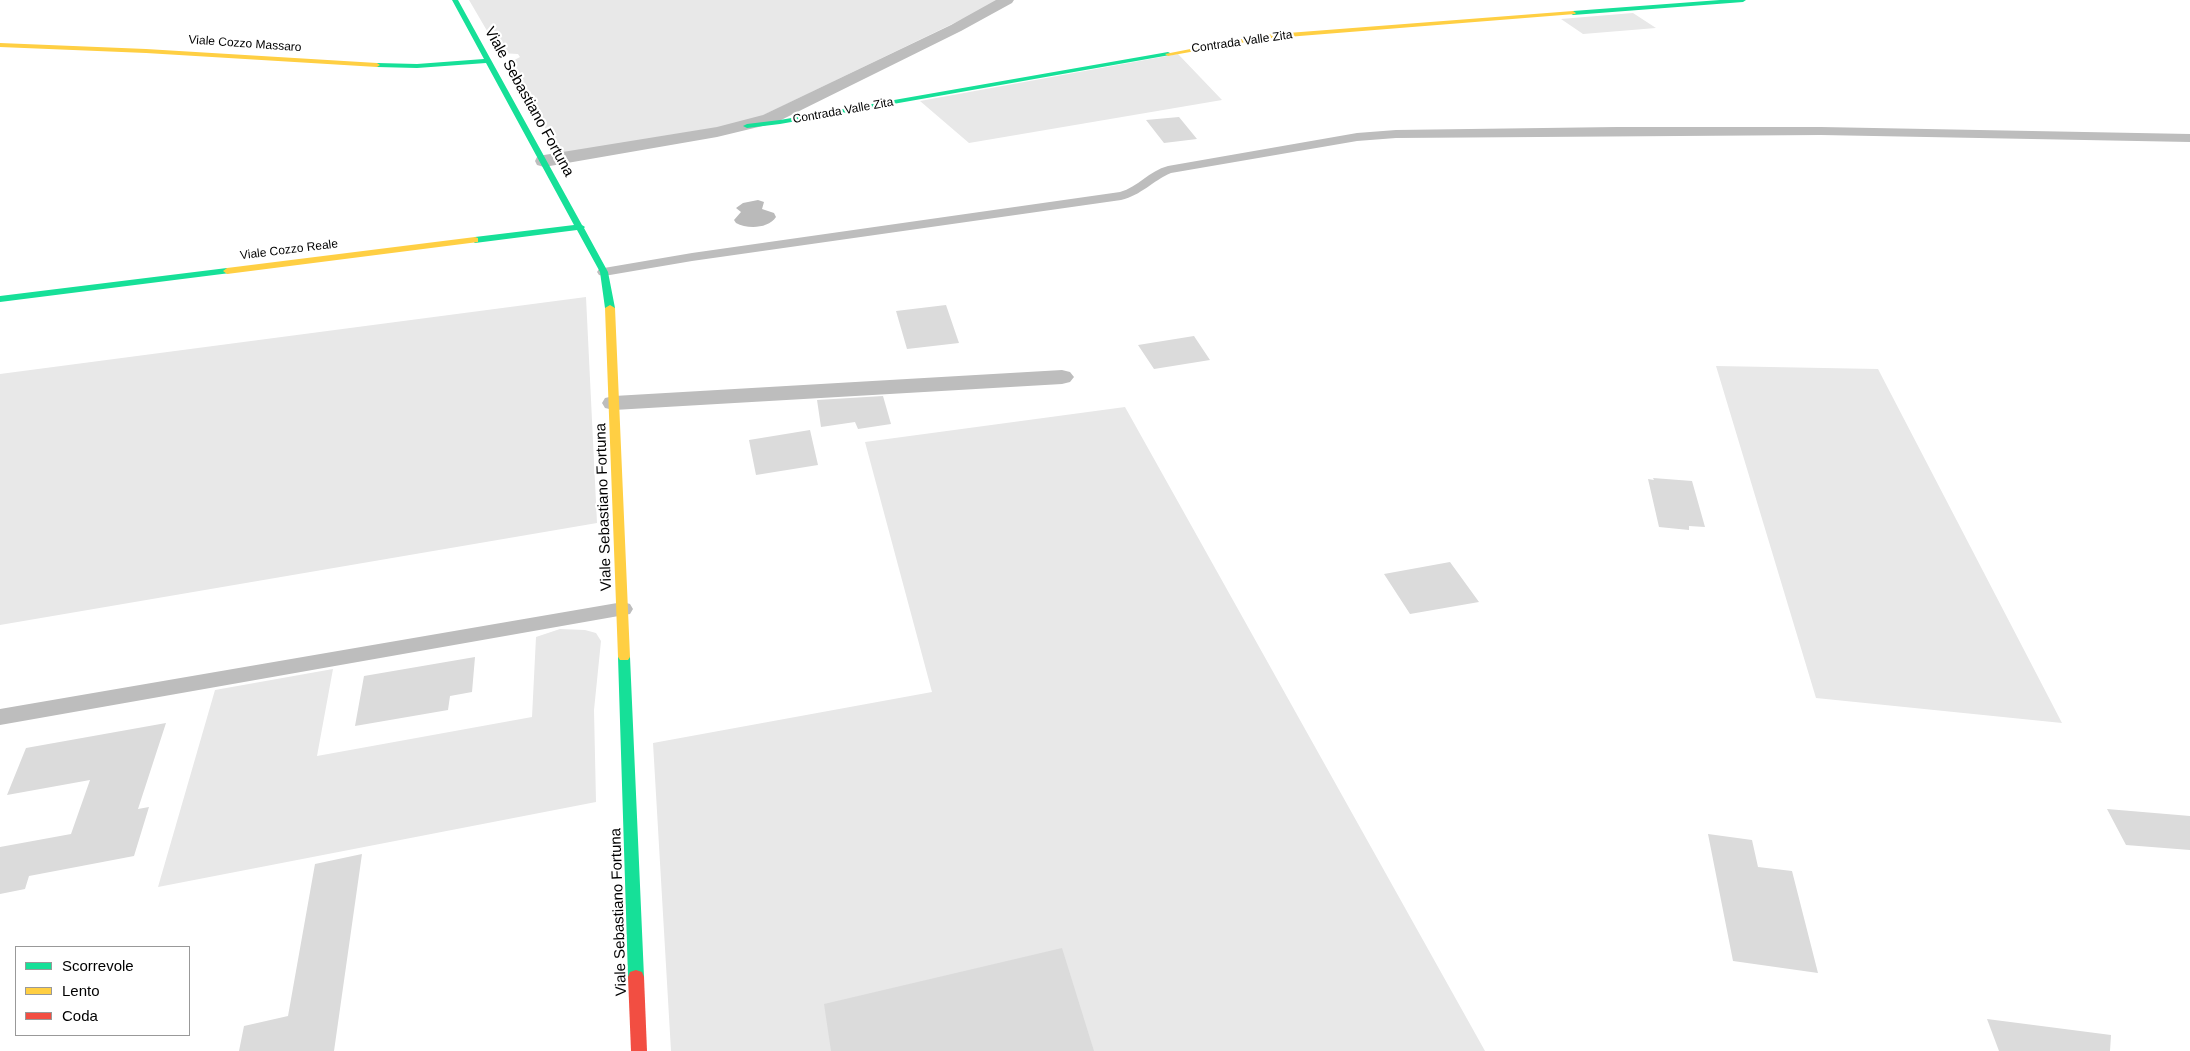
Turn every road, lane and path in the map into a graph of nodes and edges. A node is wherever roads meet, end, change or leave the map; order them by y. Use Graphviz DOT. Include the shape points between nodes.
graph roads {
  1 [pos="455,0"];
  2 [pos="1007,0"];
  3 [pos="1743,0"];
  4 [pos="0,45"];
  5 [pos="488,61"];
  6 [pos="747,126"];
  7 [pos="2190,138"];
  8 [pos="544,161"];
  9 [pos="581,226"];
  10 [pos="604,272"];
  11 [pos="0,299"];
  12 [pos="1062,377"];
  13 [pos="614,403"];
  14 [pos="623,609"];
  15 [pos="0,718"];
  16 [pos="638,1051"];
  1 -- 5 [label="street, Viale Sebastiano Fortuna"];
  2 -- 6 [label="street, Contrada Valle Zita" via="769,119"];
  3 -- 6 [label="street, Contrada Valle Zita" via="1262,37"];
  4 -- 5 [label="street, Viale Cozzo Massaro" via="380,65"];
  5 -- 8 [label="street, Viale Sebastiano Fortuna"];
  6 -- 8 [label="street, Contrada Valle Zita"];
  7 -- 10 [label="lane" via="1812,131 1617,131 1357,137 1168,170 1152,176 1141,189 1121,196"];
  8 -- 9 [label="street, Viale Sebastiano Fortuna"];
  9 -- 10 [label="street, Viale Sebastiano Fortuna"];
  9 -- 11 [label="street, Viale Cozzo Reale"];
  10 -- 13 [label="street, Viale Sebastiano Fortuna" via="611,315"];
  12 -- 13 [label="street"];
  13 -- 14 [label="street, Viale Sebastiano Fortuna"];
  14 -- 15 [label="lane"];
  14 -- 16 [label="street, Viale Sebastiano Fortuna"];
}
